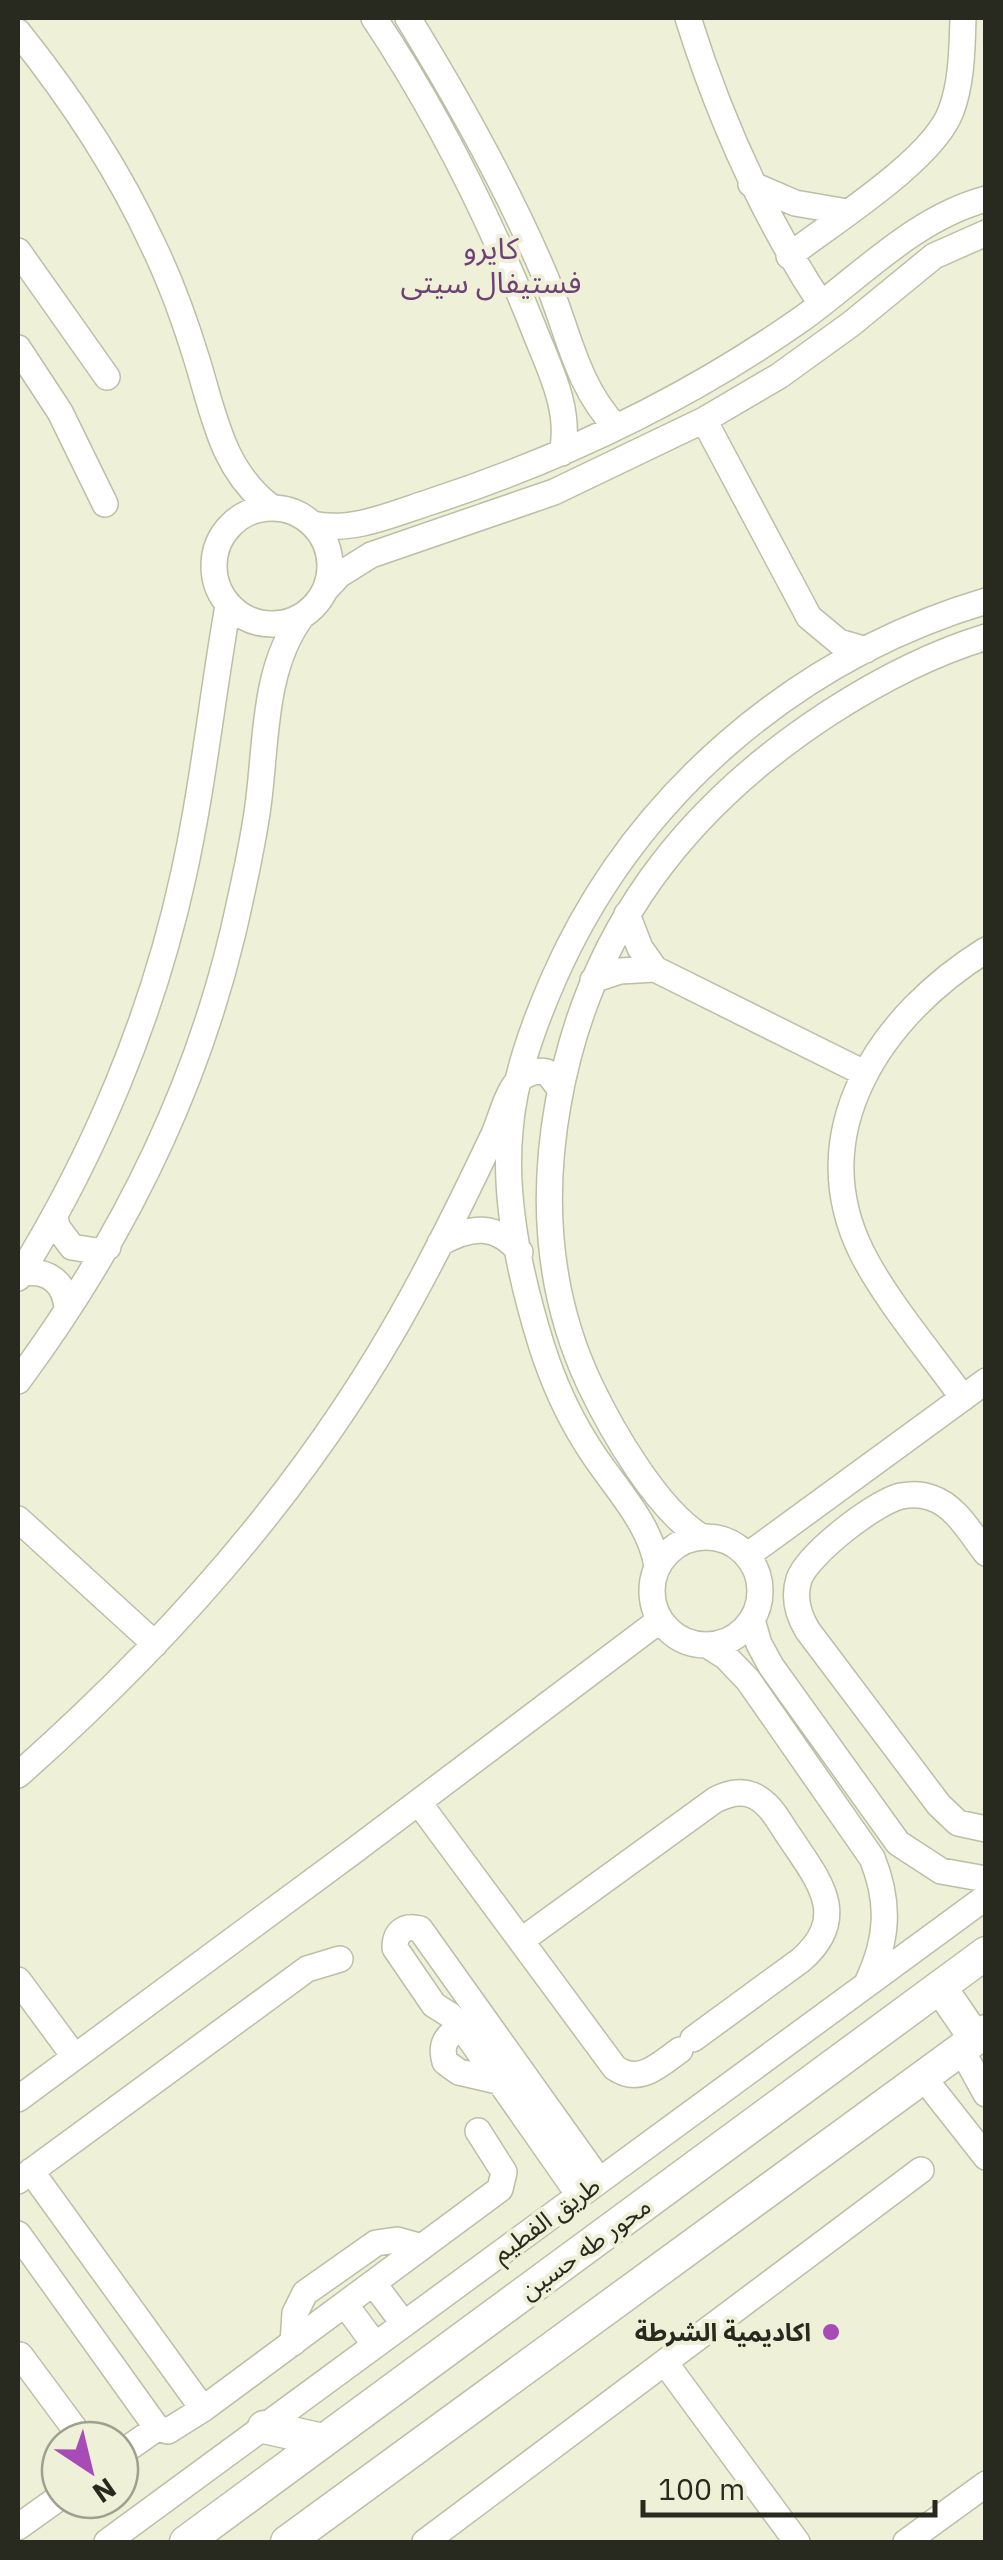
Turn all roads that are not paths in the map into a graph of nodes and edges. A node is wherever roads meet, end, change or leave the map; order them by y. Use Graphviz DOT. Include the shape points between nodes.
graph roads {
  1 [pos="374,18"];
  2 [pos="408,18"];
  3 [pos="688,18"];
  4 [pos="963,18"];
  5 [pos="18,32"];
  6 [pos="751,184"];
  7 [pos="986,198"];
  8 [pos="847,212"];
  9 [pos="986,233"];
  10 [pos="18,252"];
  11 [pos="790,256"];
  12 [pos="821,304"];
  13 [pos="18,348"];
  14 [pos="107,378"];
  15 [pos="704,420"];
  16 [pos="616,428"];
  17 [pos="562,453"];
  18 [pos="106,504"];
  19 [pos="271,508"];
  20 [pos="312,524"];
  21 [pos="326,589"];
  22 [pos="986,601"];
  23 [pos="228,606"];
  24 [pos="302,616"];
  25 [pos="809,617"];
  26 [pos="986,638"];
  27 [pos="866,650"];
  28 [pos="810,683"];
  29 [pos="627,914"];
  30 [pos="986,950"];
  31 [pos="655,970"];
  32 [pos="593,980"];
  33 [pos="532,1033"];
  34 [pos="572,1039"];
  35 [pos="864,1073"];
  36 [pos="516,1082"];
  37 [pos="560,1089"];
  38 [pos="55,1215"];
  39 [pos="440,1243"];
  40 [pos="108,1247"];
  41 [pos="520,1252"];
  42 [pos="19,1276"];
  43 [pos="67,1310"];
  44 [pos="18,1381"];
  45 [pos="986,1381"];
  46 [pos="962,1398"];
  47 [pos="18,1519"];
  48 [pos="700,1536"];
  49 [pos="986,1553"];
  50 [pos="748,1555"];
  51 [pos="657,1567"];
  52 [pos="660,1620"];
  53 [pos="752,1620"];
  54 [pos="155,1644"];
  55 [pos="707,1645"];
  56 [pos="18,1775"];
  57 [pos="418,1803"];
  58 [pos="986,1829"];
  59 [pos="986,1879"];
  60 [pos="986,1896"];
  61 [pos="522,1940"];
  62 [pos="986,1954"];
  63 [pos="340,1960"];
  64 [pos="18,1980"];
  65 [pos="868,1982"];
  66 [pos="940,1987"];
  67 [pos="977,2042"];
  68 [pos="74,2056"];
  69 [pos="923,2078"];
  70 [pos="986,2094"];
  71 [pos="18,2099"];
  72 [pos="531,2106"];
  73 [pos="478,2131"];
  74 [pos="986,2157"];
  75 [pos="920,2170"];
  76 [pos="24,2176"];
  77 [pos="589,2187"];
  78 [pos="18,2234"];
  79 [pos="422,2247"];
  80 [pos="373,2283"];
  81 [pos="345,2304"];
  82 [pos="404,2324"];
  83 [pos="293,2342"];
  84 [pos="375,2345"];
  85 [pos="20,2355"];
  86 [pos="666,2364"];
  87 [pos="203,2410"];
  88 [pos="68,2420"];
  89 [pos="264,2427"];
  90 [pos="157,2428"];
  91 [pos="140,2440"];
  92 [pos="323,2440"];
  93 [pos="986,2484"];
  94 [pos="40,2511"];
  95 [pos="18,2527"];
  96 [pos="107,2542"];
  97 [pos="186,2542"];
  98 [pos="287,2542"];
  99 [pos="425,2542"];
  100 [pos="797,2542"];
  101 [pos="906,2542"];
  1 -- 17 [label="street" via="456,158 517,288 557,389"];
  2 -- 16 [label="street" via="485,149 547,279 581,378"];
  3 -- 6 [label="street"];
  4 -- 8 [label="street" via="958,84 945,124 926,150"];
  5 -- 19 [label="street" via="134,207 172,288 226,454"];
  6 -- 8 [label="street" via="795,203"];
  6 -- 11 [label="street"];
  7 -- 12 [label="street" via="922,226"];
  8 -- 11 [label="street"];
  9 -- 15 [label="street" via="934,256 779,376"];
  10 -- 14 [label="street"];
  11 -- 12 [label="street"];
  12 -- 16 [label="street"];
  13 -- 18 [label="street" via="60,412"];
  15 -- 21 [label="street" via="554,492 371,555"];
  15 -- 25 [label="street"];
  16 -- 17 [label="street"];
  17 -- 20 [label="street" via="381,518"];
  19 -- 20 [label="street"];
  19 -- 23 [label="street" via="235,520 214,552 213,571"];
  20 -- 21 [label="street" via="328,547"];
  21 -- 24 [label="street"];
  22 -- 27 [label="street"];
  23 -- 24 [label="street" via="263,624"];
  23 -- 38 [label="street" via="169,934 118,1080"];
  24 -- 40 [label="street" via="273,681 246,875 214,999 172,1116"];
  25 -- 27 [label="street" via="839,642"];
  25 -- 28 [label="street" via="815,654"];
  26 -- 29 [label="street" via="878,684 768,756 684,836"];
  27 -- 28 [label="street"];
  28 -- 33 [label="street" via="705,762 632,843 576,930"];
  29 -- 31 [label="street"];
  29 -- 32 [label="street"];
  30 -- 35 [label="street" via="926,996"];
  31 -- 32 [label="street"];
  31 -- 35 [label="street"];
  32 -- 34 [label="street"];
  33 -- 34 [label="street" via="549,1048"];
  33 -- 36 [label="street"];
  34 -- 37 [label="street"];
  35 -- 46 [label="street" via="848,1114 842,1158 852,1229 873,1272"];
  36 -- 37 [label="street" via="538,1070"];
  36 -- 39 [label="street"];
  36 -- 41 [label="street" via="509,1133"];
  37 -- 48 [label="street" via="548,1209 571,1337 617,1436 669,1511"];
  38 -- 40 [label="street" via="72,1246"];
  38 -- 42 [label="street"];
  39 -- 41 [label="street" via="482,1228"];
  39 -- 54 [label="street" via="325,1434 246,1540"];
  40 -- 43 [label="street"];
  41 -- 51 [label="street" via="556,1387 643,1529"];
  42 -- 43 [label="street" via="43,1273 54,1279"];
  43 -- 44 [label="street"];
  45 -- 46 [label="street"];
  46 -- 50 [label="street"];
  47 -- 54 [label="street"];
  48 -- 50 [label="street" via="726,1540"];
  48 -- 51 [label="street" via="674,1546"];
  49 -- 58 [label="street" via="950,1508 935,1498 902,1496 817,1553 796,1590 808,1631 939,1805 958,1823"];
  50 -- 53 [label="street" via="760,1580"];
  51 -- 52 [label="street" via="651,1589"];
  52 -- 55 [label="street" via="680,1639"];
  52 -- 57 [label="street"];
  53 -- 55 [label="street" via="733,1638"];
  53 -- 59 [label="street" via="771,1666 898,1842 940,1871"];
  54 -- 56 [label="street"];
  55 -- 65 [label="street" via="742,1672 872,1858 886,1919"];
  57 -- 61 [label="street"];
  57 -- 68 [label="street"];
  60 -- 65 [label="street, طريق الفطيم"];
  61 -- 61 [label="street" via="714,1800 739,1793 763,1801 819,1882 828,1916 824,1933 801,1960 643,2075 621,2072"];
  62 -- 66 [label="main road, محور طه حسين"];
  63 -- 76 [label="street" via="307,1969"];
  64 -- 68 [label="street"];
  65 -- 77 [label="street, طريق الفطيم"];
  66 -- 67 [label="main road"];
  66 -- 92 [label="main road, محور طه حسين"];
  67 -- 69 [label="main road"];
  67 -- 70 [label="street"];
  68 -- 71 [label="street"];
  69 -- 74 [label="street"];
  69 -- 98 [label="main road"];
  72 -- 72 [label="street" via="478,2036 448,2036 445,2062 502,2082"];
  72 -- 77 [label="street"];
  73 -- 79 [label="street" via="504,2172 504,2184"];
  75 -- 86 [label="street"];
  76 -- 87 [label="street"];
  77 -- 82 [label="street, طريق الفطيم"];
  78 -- 90 [label="street"];
  79 -- 80 [label="street"];
  79 -- 83 [label="street" via="376,2243 305,2293 294,2313"];
  80 -- 81 [label="street"];
  80 -- 82 [label="street"];
  81 -- 83 [label="street"];
  81 -- 84 [label="street"];
  82 -- 84 [label="street, طريق الفطيم"];
  83 -- 87 [label="street"];
  84 -- 89 [label="street, طريق الفطيم"];
  85 -- 88 [label="street"];
  86 -- 99 [label="street"];
  86 -- 100 [label="street"];
  87 -- 90 [label="street" via="178,2427"];
  89 -- 92 [label="main road"];
  89 -- 96 [label="street, طريق الفطيم"];
  90 -- 91 [label="street"];
  92 -- 97 [label="main road, محور طه حسين"];
  93 -- 101 [label="street"];
  94 -- 95 [label="street"];
}
